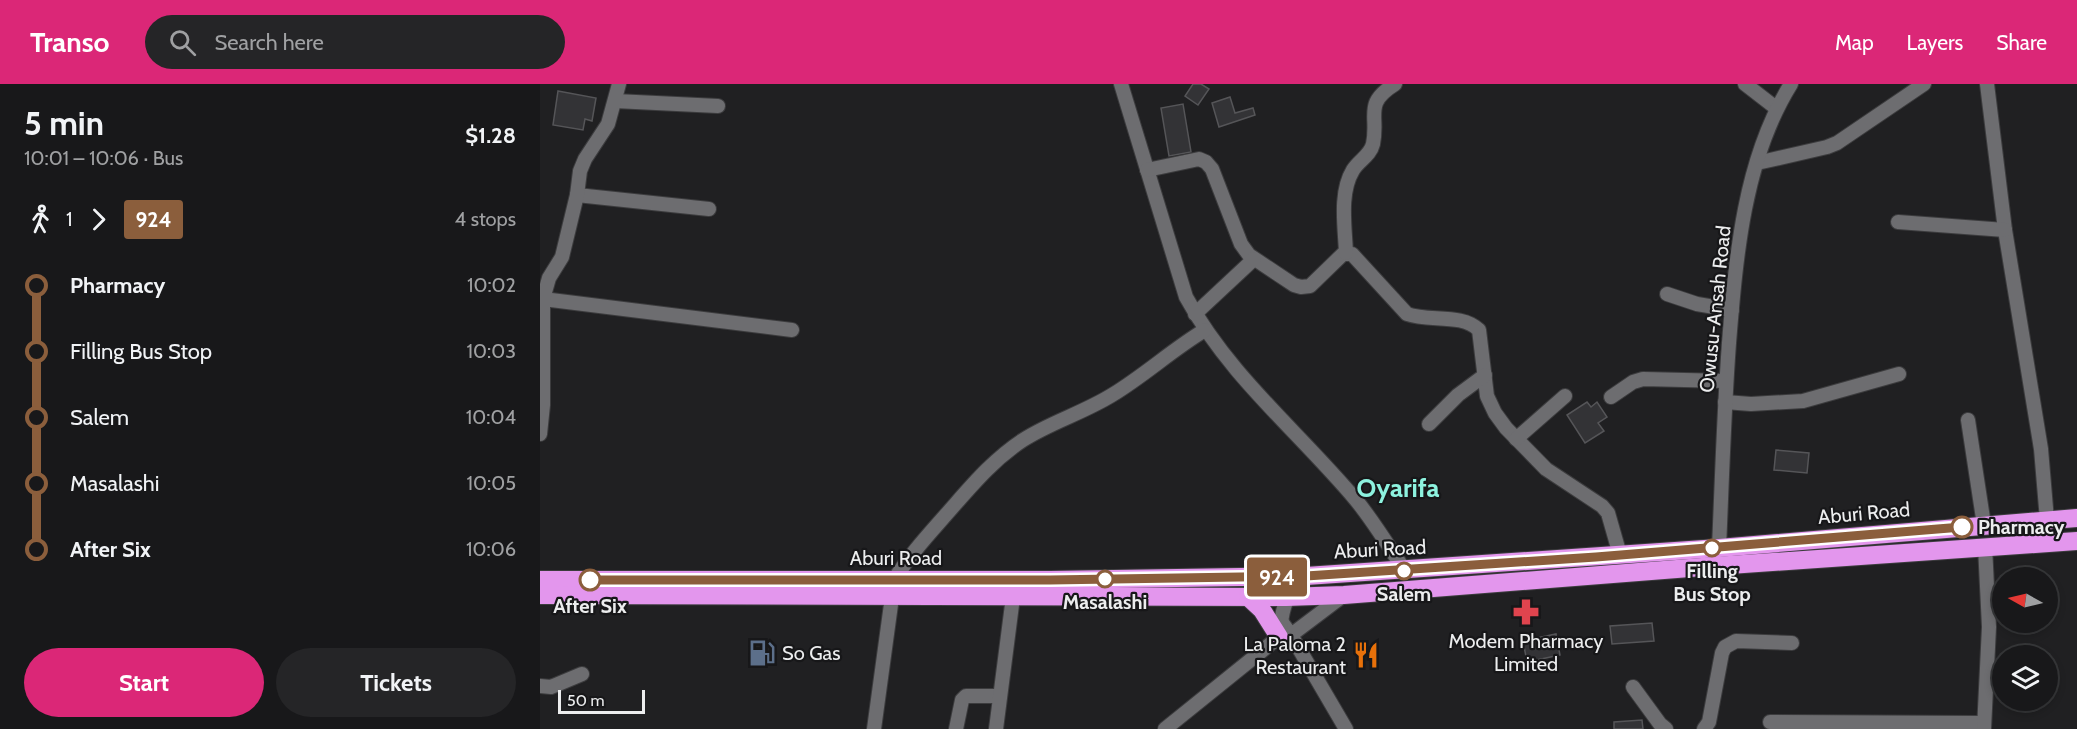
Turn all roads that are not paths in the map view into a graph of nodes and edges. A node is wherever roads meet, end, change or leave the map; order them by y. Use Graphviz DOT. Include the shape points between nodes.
graph roads {
  1 [pos="619,84"];
  2 [pos="1120,84"];
  3 [pos="1376,84"];
  4 [pos="1395,84"];
  5 [pos="1745,84"];
  6 [pos="1791,84"];
  7 [pos="1924,84"];
  8 [pos="1987,84"];
  9 [pos="615,101"];
  10 [pos="1375,102"];
  11 [pos="718,106"];
  12 [pos="1776,108"];
  13 [pos="1757,163"];
  14 [pos="1147,170"];
  15 [pos="577,195"];
  16 [pos="709,209"];
  17 [pos="1898,222"];
  18 [pos="2005,230"];
  19 [pos="1346,253"];
  20 [pos="1254,259"];
  21 [pos="1667,294"];
  22 [pos="543,299"];
  23 [pos="1732,310"];
  24 [pos="1195,314"];
  25 [pos="792,330"];
  26 [pos="1205,330"];
  27 [pos="1899,374"];
  28 [pos="1485,375"];
  29 [pos="1726,381"];
  30 [pos="1564,396"];
  31 [pos="1611,398"];
  32 [pos="1725,402"];
  33 [pos="542,405"];
  34 [pos="1968,420"];
  35 [pos="1429,424"];
  36 [pos="540,434"];
  37 [pos="1516,439"];
  38 [pos="2077,518"];
  39 [pos="2047,520"];
  40 [pos="1984,525"];
  41 [pos="2077,541"];
  42 [pos="1985,546"];
  43 [pos="1719,548"];
  44 [pos="1620,555"];
  45 [pos="1405,571"];
  46 [pos="1306,576"];
  47 [pos="540,580"];
  48 [pos="893,589"];
  49 [pos="540,595"];
  50 [pos="1344,595"];
  51 [pos="1013,597"];
  52 [pos="1248,597"];
  53 [pos="1286,597"];
  54 [pos="1284,631"];
  55 [pos="1792,642"];
  56 [pos="582,674"];
  57 [pos="540,686"];
  58 [pos="1633,687"];
  59 [pos="1000,696"];
  60 [pos="1770,722"];
  61 [pos="1984,726"];
  62 [pos="874,729"];
  63 [pos="956,729"];
  64 [pos="996,729"];
  65 [pos="1165,729"];
  66 [pos="1346,729"];
  67 [pos="1666,729"];
  68 [pos="1704,729"];
  1 -- 9 [label="street"];
  2 -- 14 [label="street"];
  3 -- 10 [label="street"];
  4 -- 10 [label="street"];
  5 -- 12 [label="street"];
  6 -- 12 [label="street, Owusu-Ansah Road"];
  7 -- 13 [label="street" via="1837,142"];
  8 -- 18 [label="street"];
  9 -- 11 [label="street"];
  9 -- 15 [label="street" via="608,124 580,171"];
  10 -- 19 [label="street" via="1373,143 1353,170 1347,188"];
  12 -- 13 [label="street, Owusu-Ansah Road"];
  13 -- 23 [label="street, Owusu-Ansah Road" via="1742,222"];
  14 -- 20 [label="street" via="1199,159 1206,162 1241,244"];
  14 -- 24 [label="street" via="1186,297"];
  15 -- 16 [label="street"];
  15 -- 22 [label="street" via="562,257 549,278"];
  17 -- 18 [label="street"];
  18 -- 39 [label="street" via="2041,449"];
  19 -- 20 [label="street" via="1305,287 1294,285"];
  19 -- 28 [label="street" via="1352,254 1407,314 1464,321 1479,330"];
  20 -- 24 [label="street"];
  21 -- 23 [label="street"];
  22 -- 25 [label="street"];
  22 -- 33 [label="street"];
  23 -- 29 [label="street, Owusu-Ansah Road"];
  24 -- 26 [label="street"];
  26 -- 45 [label="street" via="1241,377 1356,500"];
  26 -- 48 [label="street" via="1111,396 1004,453 913,552"];
  27 -- 32 [label="street" via="1803,401"];
  28 -- 35 [label="street"];
  28 -- 37 [label="street" via="1487,396 1495,413"];
  29 -- 31 [label="street" via="1642,379"];
  29 -- 32 [label="street, Owusu-Ansah Road"];
  30 -- 37 [label="street"];
  32 -- 43 [label="street, Owusu-Ansah Road"];
  33 -- 36 [label="street"];
  34 -- 40 [label="street"];
  37 -- 44 [label="street" via="1546,469 1602,506 1608,513"];
  38 -- 39 [label="highway, Aburi Road"];
  39 -- 40 [label="highway, Aburi Road"];
  40 -- 43 [label="highway, Aburi Road"];
  41 -- 42 [label="highway, Aburi Road"];
  42 -- 50 [label="highway, Aburi Road"];
  42 -- 61 [label="street" via="1989,627"];
  43 -- 44 [label="highway, Aburi Road"];
  44 -- 45 [label="highway, Aburi Road"];
  45 -- 46 [label="highway, Aburi Road"];
  46 -- 48 [label="highway, Aburi Road"];
  46 -- 53 [label="street"];
  47 -- 48 [label="highway, Aburi Road"];
  48 -- 49 [label="highway, Aburi Road"];
  48 -- 51 [label="highway, Aburi Road"];
  48 -- 62 [label="street"];
  50 -- 53 [label="highway, Aburi Road"];
  50 -- 54 [label="street"];
  51 -- 52 [label="highway, Aburi Road"];
  51 -- 59 [label="street"];
  52 -- 53 [label="highway, Aburi Road"];
  52 -- 54 [label="highway"];
  53 -- 54 [label="street"];
  54 -- 65 [label="street"];
  54 -- 66 [label="street"];
  55 -- 68 [label="street" via="1736,641 1725,647 1709,722"];
  56 -- 57 [label="street" via="551,687"];
  58 -- 67 [label="street"];
  59 -- 63 [label="street" via="966,696"];
  59 -- 64 [label="street"];
  60 -- 61 [label="street"];
}
